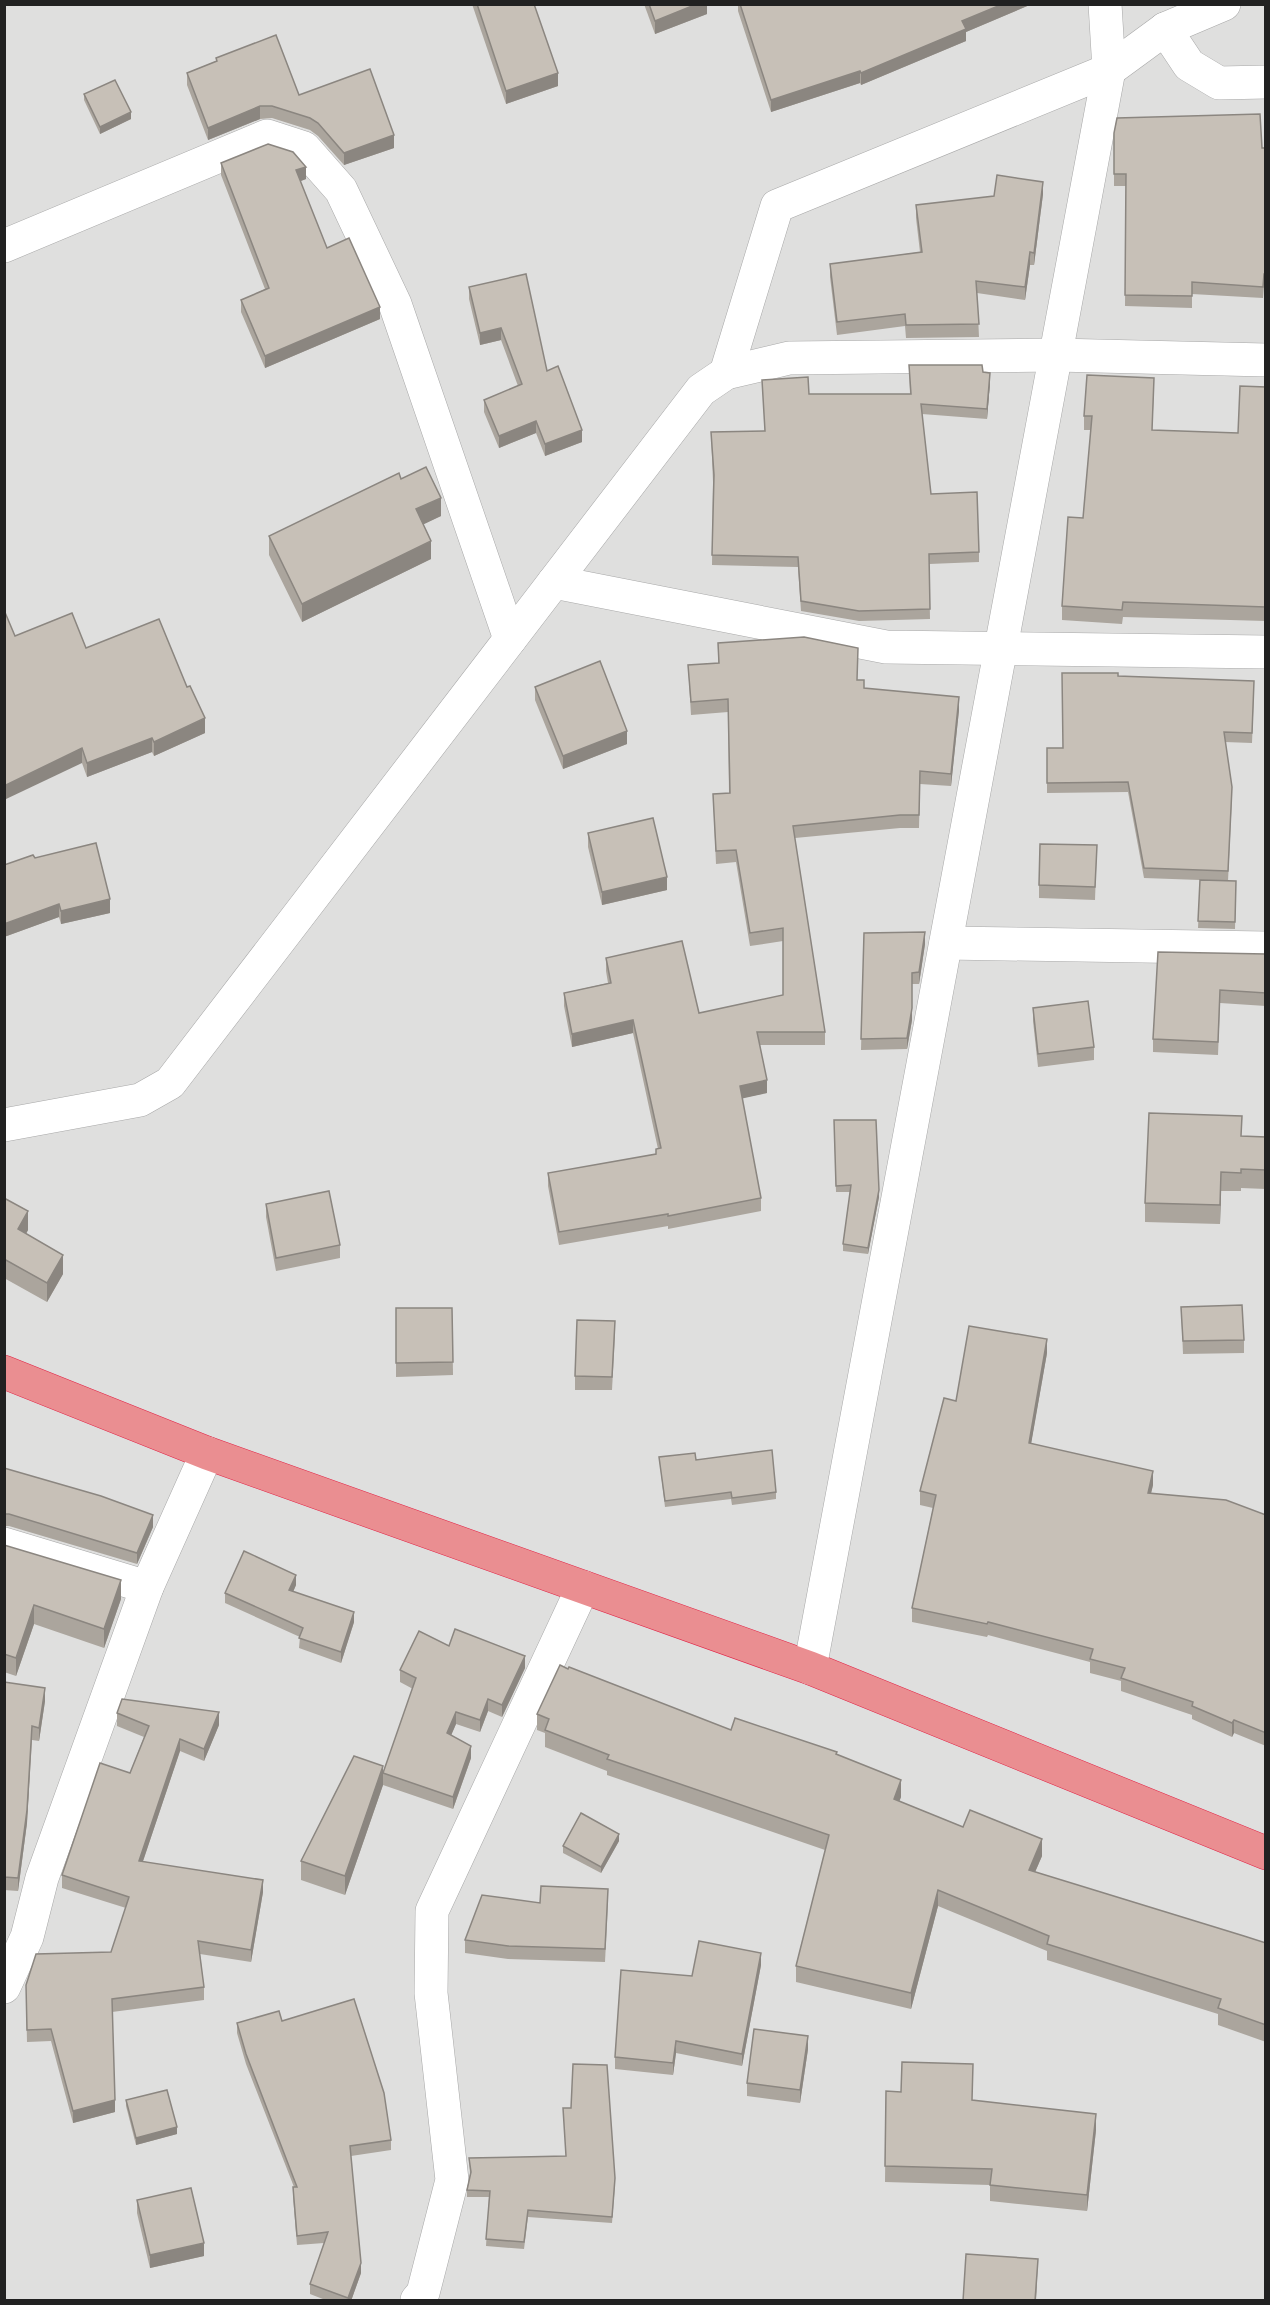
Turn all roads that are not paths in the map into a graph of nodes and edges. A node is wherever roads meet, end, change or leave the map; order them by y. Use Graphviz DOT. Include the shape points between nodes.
graph roads {
  1 [pos="1105,4"];
  2 [pos="1224,4"];
  3 [pos="1166,29"];
  4 [pos="1109,70"];
  5 [pos="1266,82"];
  6 [pos="4,246"];
  7 [pos="1056,355"];
  8 [pos="1266,360"];
  9 [pos="726,373"];
  10 [pos="554,582"];
  11 [pos="510,639"];
  12 [pos="1000,650"];
  13 [pos="1266,652"];
  14 [pos="945,943"];
  15 [pos="1266,948"];
  16 [pos="4,1125"];
  17 [pos="4,1372"];
  18 [pos="207,1453"];
  19 [pos="4,1544"];
  20 [pos="147,1587"];
  21 [pos="582,1587"];
  22 [pos="810,1668"];
  23 [pos="1266,1852"];
  24 [pos="4,1988"];
  25 [pos="417,2301"];
  1 -- 4 [label="street"];
  2 -- 3 [label="street"];
  3 -- 4 [label="street"];
  3 -- 5 [label="street" via="1189,65 1219,83"];
  4 -- 7 [label="street"];
  4 -- 9 [label="street" via="777,206"];
  6 -- 11 [label="street" via="267,136 304,148 341,190 395,304"];
  7 -- 8 [label="street"];
  7 -- 9 [label="street" via="789,358"];
  7 -- 12 [label="street"];
  9 -- 10 [label="street" via="701,390"];
  10 -- 11 [label="street"];
  10 -- 12 [label="street" via="886,647"];
  11 -- 16 [label="street" via="170,1083 140,1100"];
  12 -- 13 [label="street"];
  12 -- 14 [label="street"];
  14 -- 15 [label="street"];
  14 -- 22 [label="street"];
  17 -- 18 [label="highway"];
  18 -- 20 [label="street"];
  18 -- 21 [label="highway"];
  19 -- 20 [label="street"];
  20 -- 24 [label="street" via="42,1878 27,1937"];
  21 -- 22 [label="highway"];
  21 -- 25 [label="street" via="432,1911 431,1993 452,2180 423,2293"];
  22 -- 23 [label="highway"];
}
